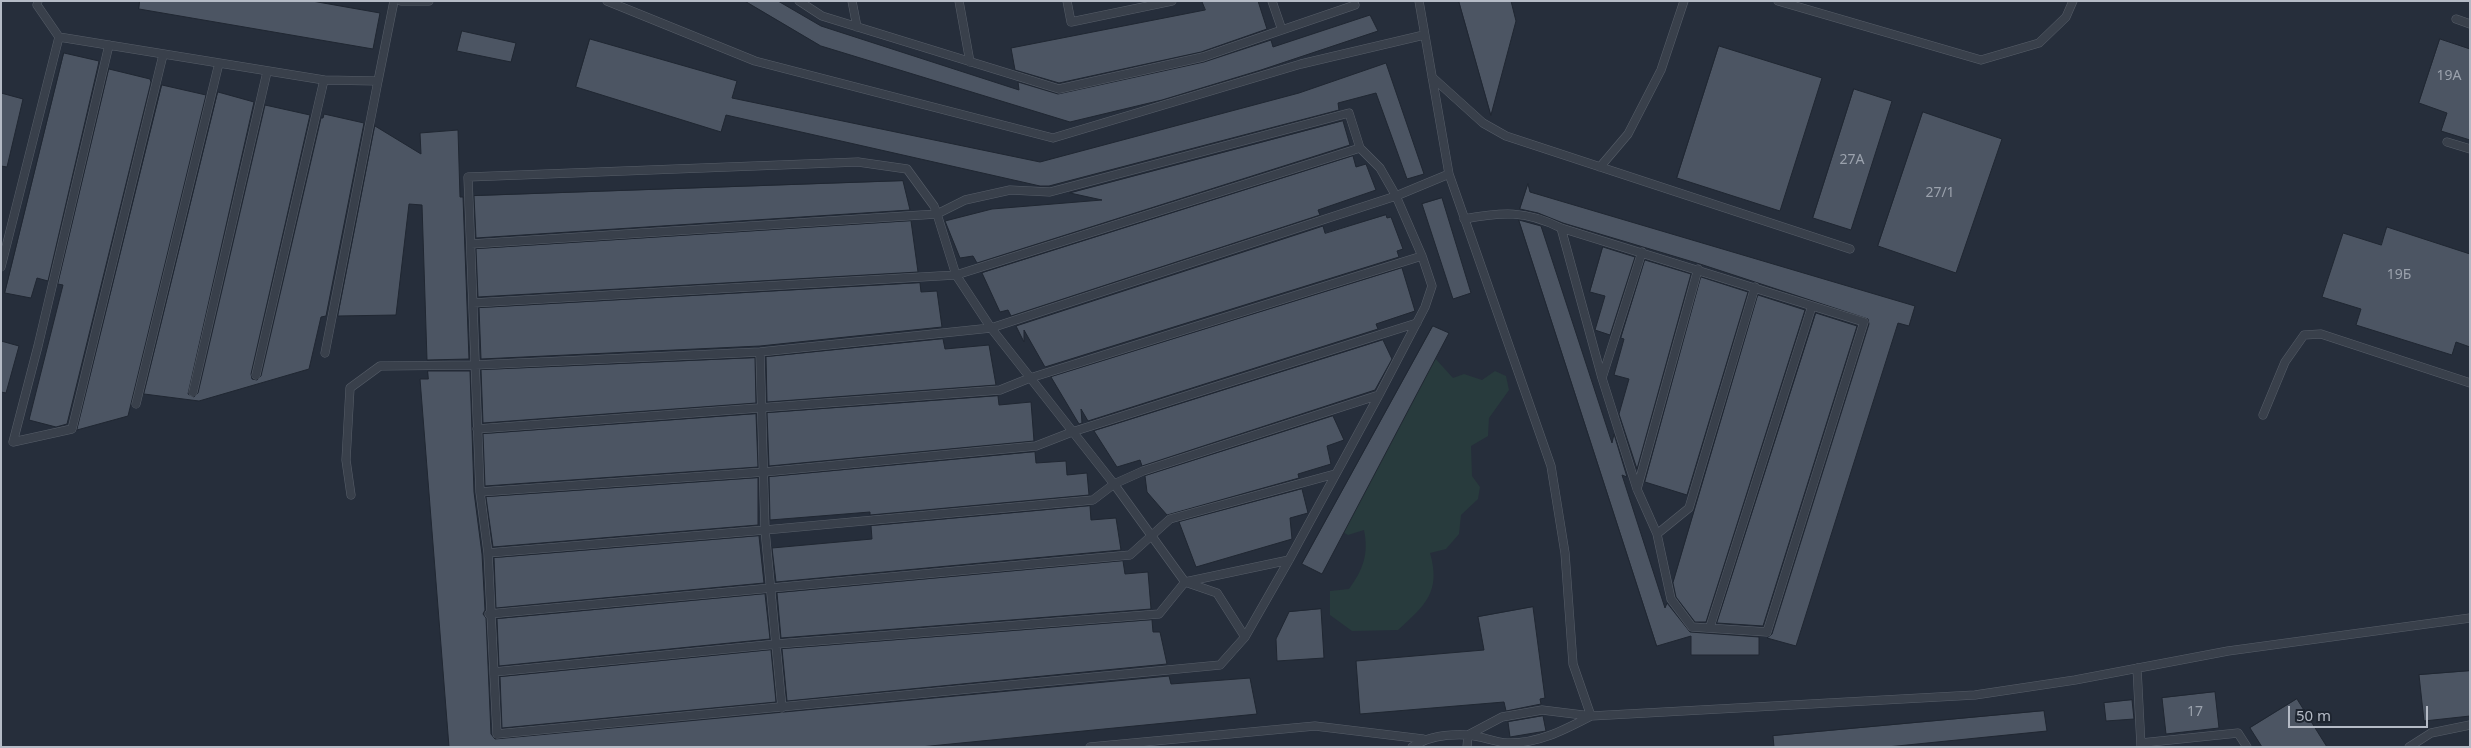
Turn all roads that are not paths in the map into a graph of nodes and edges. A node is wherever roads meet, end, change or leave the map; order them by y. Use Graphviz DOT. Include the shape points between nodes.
graph roads {
  1 [pos="38,1"];
  2 [pos="394,1"];
  3 [pos="401,1"];
  4 [pos="429,1"];
  5 [pos="606,1"];
  6 [pos="799,1"];
  7 [pos="852,1"];
  8 [pos="959,1"];
  9 [pos="1067,1"];
  10 [pos="1172,1"];
  11 [pos="1272,1"];
  12 [pos="1419,1"];
  13 [pos="1684,1"];
  14 [pos="1778,1"];
  15 [pos="2072,1"];
  16 [pos="1355,5"];
  17 [pos="2456,19"];
  18 [pos="2470,24"];
  19 [pos="857,27"];
  20 [pos="1282,30"];
  21 [pos="1424,35"];
  22 [pos="59,37"];
  23 [pos="109,45"];
  24 [pos="163,55"];
  25 [pos="970,62"];
  26 [pos="219,63"];
  27 [pos="267,72"];
  28 [pos="1432,77"];
  29 [pos="324,80"];
  30 [pos="378,81"];
  31 [pos="2447,142"];
  32 [pos="1360,148"];
  33 [pos="2470,149"];
  34 [pos="1600,167"];
  35 [pos="1449,174"];
  36 [pos="1396,196"];
  37 [pos="936,214"];
  38 [pos="1464,219"];
  39 [pos="1561,228"];
  40 [pos="471,244"];
  41 [pos="1850,249"];
  42 [pos="1642,252"];
  43 [pos="1422,256"];
  44 [pos="1,267"];
  45 [pos="1698,269"];
  46 [pos="956,274"];
  47 [pos="1755,287"];
  48 [pos="473,303"];
  49 [pos="1812,306"];
  50 [pos="1417,323"];
  51 [pos="991,328"];
  52 [pos="760,352"];
  53 [pos="325,353"];
  54 [pos="475,365"];
  55 [pos="256,375"];
  56 [pos="1030,378"];
  57 [pos="1602,378"];
  58 [pos="2470,383"];
  59 [pos="193,392"];
  60 [pos="1379,395"];
  61 [pos="136,404"];
  62 [pos="760,407"];
  63 [pos="2263,415"];
  64 [pos="477,429"];
  65 [pos="1072,432"];
  66 [pos="764,472"];
  67 [pos="1335,474"];
  68 [pos="1114,484"];
  69 [pos="1637,489"];
  70 [pos="480,492"];
  71 [pos="351,495"];
  72 [pos="766,530"];
  73 [pos="1657,534"];
  74 [pos="1150,536"];
  75 [pos="488,553"];
  76 [pos="1289,560"];
  77 [pos="1185,582"];
  78 [pos="771,588"];
  79 [pos="490,614"];
  80 [pos="2470,618"];
  81 [pos="1710,627"];
  82 [pos="1245,637"];
  83 [pos="777,644"];
  84 [pos="2137,668"];
  85 [pos="494,672"];
  86 [pos="782,708"];
  87 [pos="1591,716"];
  88 [pos="2470,725"];
  89 [pos="1468,735"];
  90 [pos="1424,739"];
  91 [pos="2141,745"];
  92 [pos="1090,747"];
  93 [pos="1412,747"];
  94 [pos="1467,747"];
  95 [pos="2247,747"];
  96 [pos="2408,747"];
  1 -- 22 [label="lane" via="37,5"];
  2 -- 30 [label="lane"];
  3 -- 4 [label="lane"];
  5 -- 21 [label="lane" via="755,61 1053,138 1301,64"];
  6 -- 19 [label="lane" via="822,16"];
  7 -- 19 [label="lane"];
  8 -- 25 [label="lane"];
  9 -- 10 [label="lane" via="1071,22"];
  11 -- 20 [label="lane"];
  12 -- 21 [label="lane"];
  13 -- 34 [label="lane" via="1661,70 1628,134"];
  14 -- 15 [label="lane" via="1981,60 2039,43 2066,17"];
  16 -- 20 [label="lane"];
  17 -- 18 [label="lane"];
  19 -- 25 [label="lane"];
  20 -- 25 [label="lane" via="1203,57 1059,89"];
  21 -- 28 [label="lane"];
  22 -- 23 [label="lane"];
  22 -- 44 [label="lane"];
  23 -- 24 [label="lane"];
  23 -- 24 [label="lane" via="13,442 72,429"];
  24 -- 26 [label="lane"];
  26 -- 27 [label="lane"];
  26 -- 61 [label="lane"];
  27 -- 29 [label="lane"];
  27 -- 59 [label="lane"];
  28 -- 34 [label="lane" via="1483,122 1506,136"];
  28 -- 35 [label="lane"];
  29 -- 30 [label="lane"];
  29 -- 55 [label="lane"];
  30 -- 53 [label="lane"];
  31 -- 33 [label="lane"];
  32 -- 36 [label="lane" via="1380,168"];
  32 -- 37 [label="lane" via="1350,112 1050,192 1010,190 965,200"];
  32 -- 46 [label="lane"];
  34 -- 41 [label="lane"];
  35 -- 36 [label="lane"];
  35 -- 38 [label="lane"];
  36 -- 43 [label="lane"];
  36 -- 51 [label="lane"];
  37 -- 40 [label="lane"];
  37 -- 40 [label="lane" via="934,206 907,169 858,162 468,177"];
  37 -- 46 [label="lane"];
  38 -- 39 [label="lane" via="1502,212 1542,218"];
  38 -- 87 [label="lane" via="1552,466 1565,553 1573,664"];
  39 -- 42 [label="lane"];
  39 -- 57 [label="lane"];
  40 -- 48 [label="lane"];
  42 -- 45 [label="lane"];
  42 -- 57 [label="lane"];
  43 -- 50 [label="lane" via="1432,286"];
  43 -- 56 [label="lane"];
  45 -- 47 [label="lane"];
  45 -- 69 [label="lane"];
  46 -- 48 [label="lane"];
  46 -- 51 [label="lane"];
  47 -- 49 [label="lane"];
  47 -- 73 [label="lane" via="1689,508"];
  48 -- 54 [label="lane"];
  49 -- 81 [label="lane"];
  49 -- 81 [label="lane" via="1864,322 1767,632"];
  50 -- 60 [label="lane"];
  50 -- 65 [label="lane"];
  51 -- 52 [label="lane"];
  51 -- 56 [label="lane"];
  52 -- 54 [label="lane"];
  52 -- 62 [label="lane"];
  54 -- 64 [label="lane"];
  54 -- 71 [label="lane" via="380,366 350,388 346,460"];
  56 -- 62 [label="lane" via="1000,390"];
  56 -- 65 [label="lane"];
  57 -- 69 [label="lane"];
  58 -- 63 [label="lane" via="2321,334 2304,335 2285,362"];
  60 -- 67 [label="lane"];
  60 -- 68 [label="lane" via="1143,471"];
  62 -- 64 [label="lane"];
  62 -- 66 [label="lane"];
  64 -- 70 [label="lane"];
  65 -- 66 [label="lane" via="1036,446"];
  65 -- 68 [label="lane"];
  66 -- 70 [label="lane"];
  66 -- 72 [label="lane"];
  67 -- 74 [label="lane" via="1170,519"];
  67 -- 76 [label="lane"];
  68 -- 72 [label="lane" via="1094,500"];
  68 -- 74 [label="lane"];
  69 -- 73 [label="lane"];
  70 -- 75 [label="lane"];
  72 -- 75 [label="lane"];
  72 -- 78 [label="lane"];
  73 -- 81 [label="lane" via="1671,598 1692,627"];
  74 -- 77 [label="lane"];
  74 -- 78 [label="lane" via="1130,555"];
  75 -- 79 [label="lane"];
  76 -- 77 [label="lane"];
  76 -- 82 [label="lane"];
  77 -- 82 [label="lane" via="1217,593"];
  77 -- 83 [label="lane" via="1159,614"];
  78 -- 79 [label="lane"];
  78 -- 83 [label="lane"];
  79 -- 85 [label="lane"];
  80 -- 84 [label="lane" via="2228,651"];
  82 -- 86 [label="lane" via="1220,665"];
  83 -- 85 [label="lane"];
  83 -- 86 [label="lane"];
  84 -- 87 [label="lane" via="1976,696"];
  84 -- 91 [label="lane"];
  85 -- 86 [label="lane" via="497,734"];
  87 -- 89 [label="lane" via="1542,710 1502,717"];
  87 -- 89 [label="lane" via="1537,739 1507,743"];
  88 -- 96 [label="lane" via="2431,732"];
  89 -- 90 [label="lane"];
  89 -- 94 [label="lane"];
  90 -- 92 [label="lane" via="1315,726"];
  90 -- 93 [label="lane"];
  91 -- 95 [label="lane" via="2238,733"];
}
